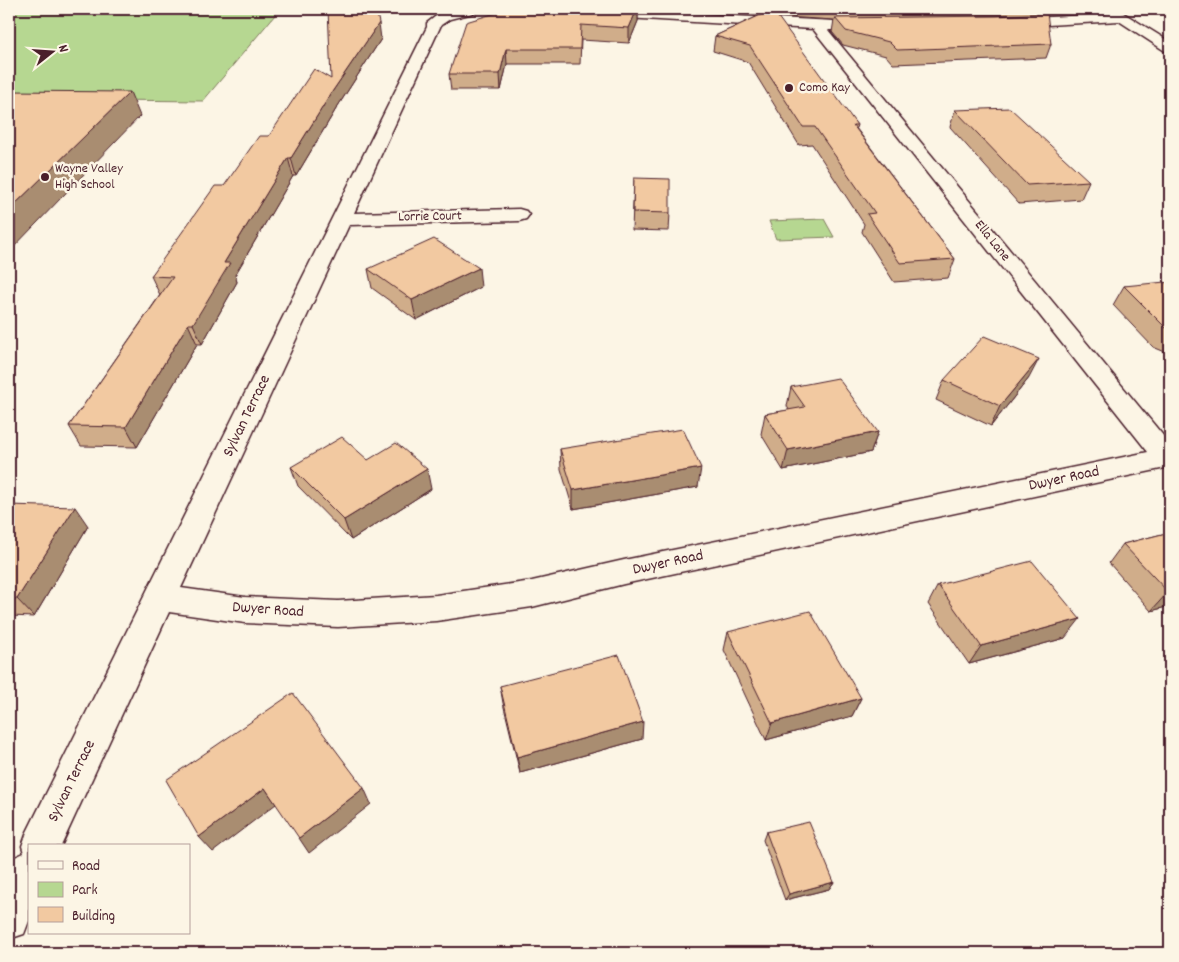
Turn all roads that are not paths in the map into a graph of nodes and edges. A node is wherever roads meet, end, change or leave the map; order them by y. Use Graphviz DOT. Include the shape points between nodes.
graph roads {
  1 [pos="472,9"];
  2 [pos="541,9"];
  3 [pos="1109,9"];
  4 [pos="1122,17"];
  5 [pos="1000,24"];
  6 [pos="817,25"];
  7 [pos="885,26"];
  8 [pos="1170,48"];
  9 [pos="519,215"];
  10 [pos="342,219"];
  11 [pos="1168,457"];
  12 [pos="160,598"];
  13 [pos="42,844"];
  14 [pos="28,873"];
  15 [pos="9,919"];
  1 -- 10 [label="street, Sylvan Terrace" via="445,16 434,23"];
  2 -- 6 [label="street"];
  3 -- 4 [label="street"];
  4 -- 5 [label="street"];
  4 -- 8 [label="street"];
  6 -- 7 [label="street"];
  6 -- 11 [label="street, Ella Lane"];
  9 -- 10 [label="street, Lorrie Court"];
  10 -- 12 [label="street, Sylvan Terrace"];
  11 -- 12 [label="street, Dwyer Road" via="532,594 436,608 329,614 245,610"];
  12 -- 13 [label="street, Sylvan Terrace"];
  14 -- 15 [label="street"];
}
